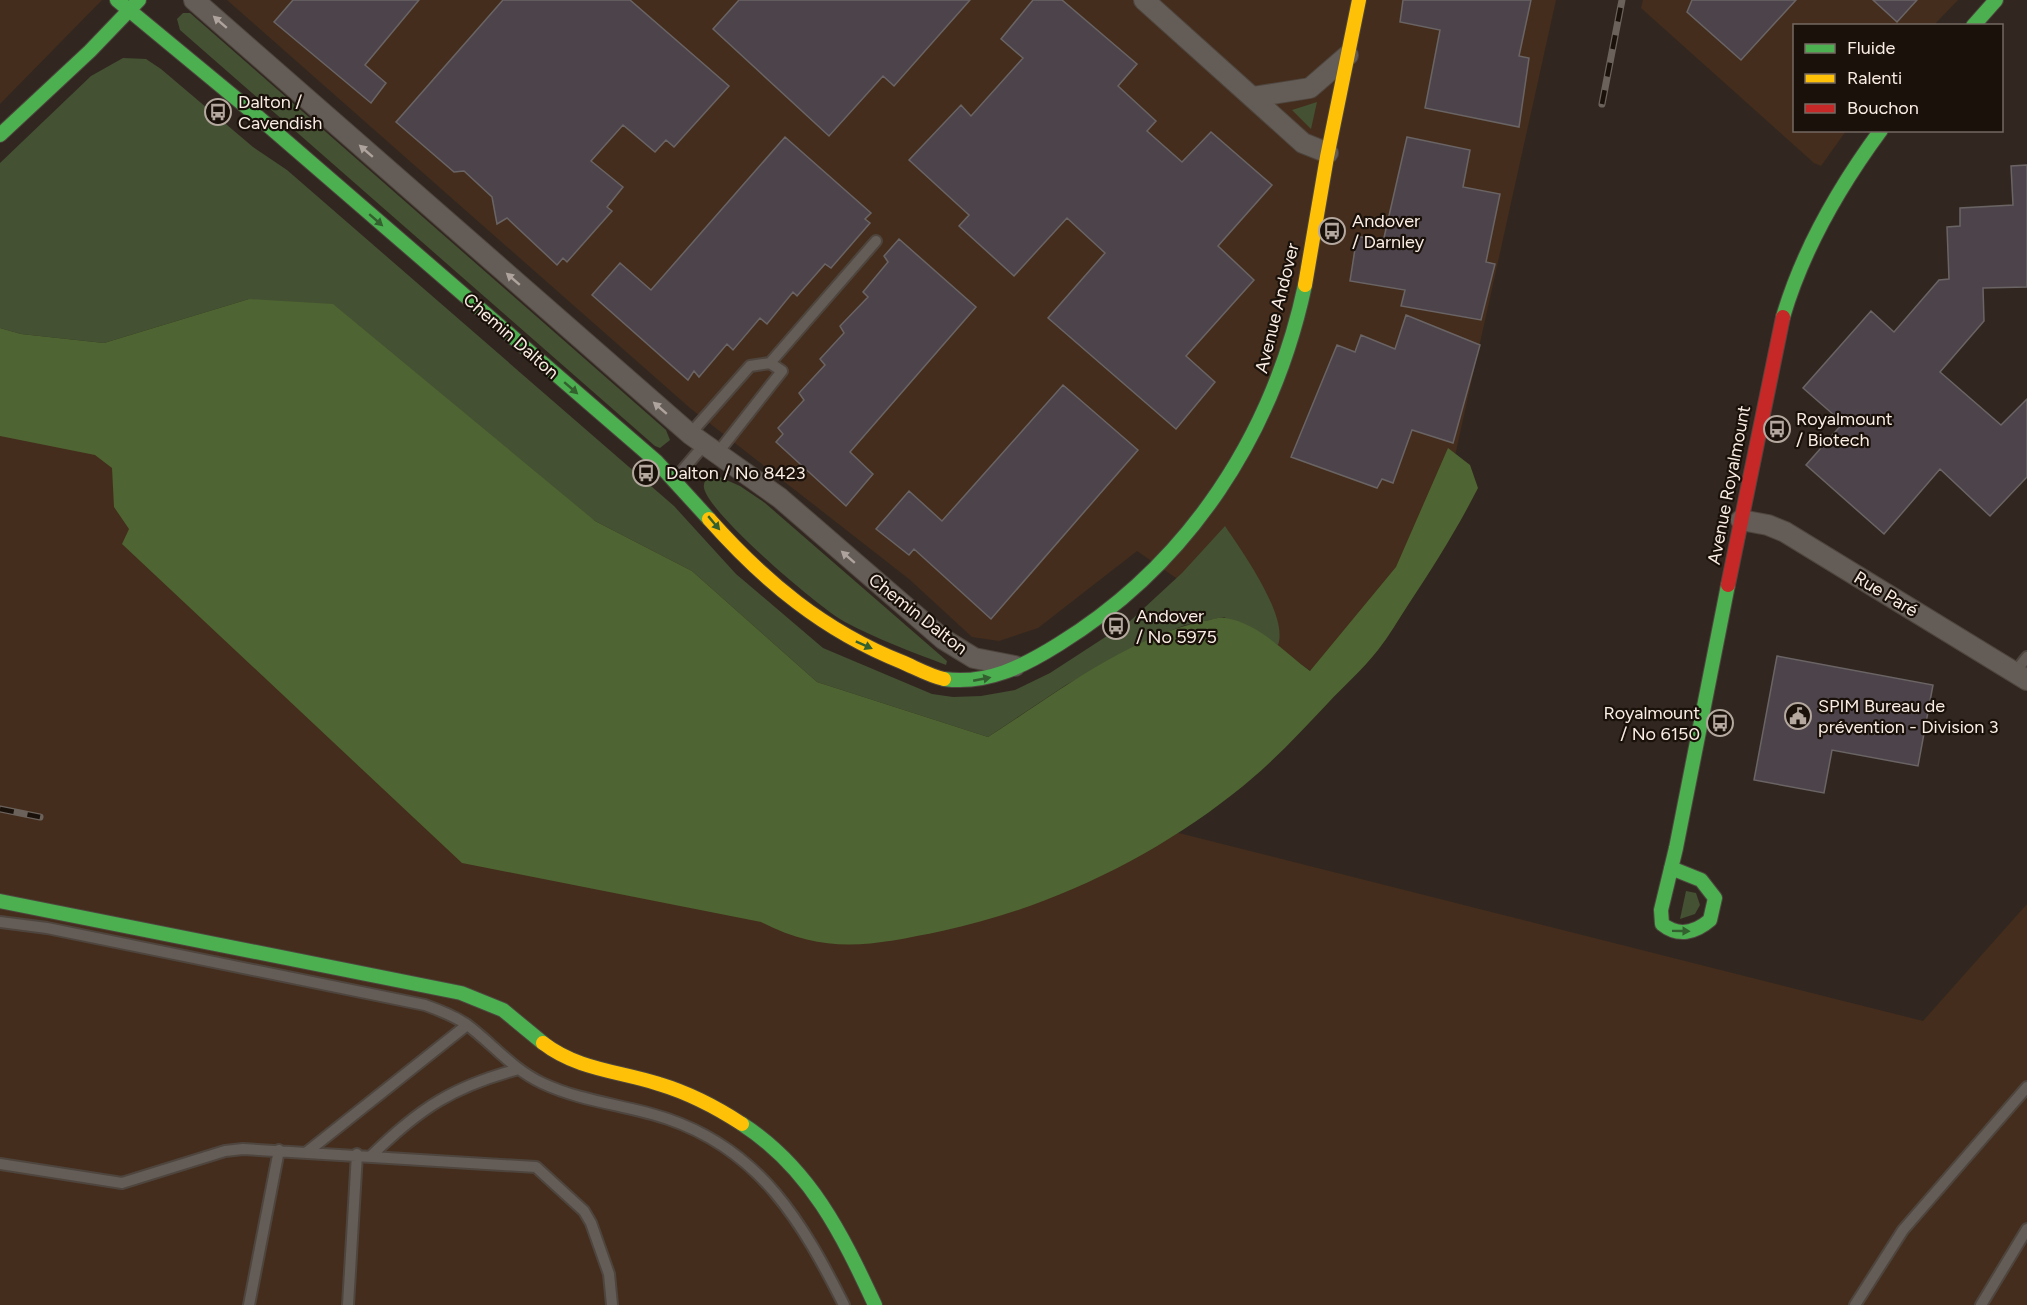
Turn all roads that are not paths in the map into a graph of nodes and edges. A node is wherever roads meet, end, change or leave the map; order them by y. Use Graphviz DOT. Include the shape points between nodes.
graph roads {
  1 [pos="117,0"];
  2 [pos="194,0"];
  3 [pos="1144,0"];
  4 [pos="1359,0"];
  5 [pos="1996,0"];
  6 [pos="134,5"];
  7 [pos="1975,24"];
  8 [pos="1348,56"];
  9 [pos="1253,97"];
  10 [pos="1879,132"];
  11 [pos="0,135"];
  12 [pos="1328,153"];
  13 [pos="876,241"];
  14 [pos="770,363"];
  15 [pos="704,445"];
  16 [pos="674,479"];
  17 [pos="1741,520"];
  18 [pos="1021,666"];
  19 [pos="2023,670"];
  20 [pos="1671,868"];
  21 [pos="0,901"];
  22 [pos="0,922"];
  23 [pos="466,1025"];
  24 [pos="519,1069"];
  25 [pos="2027,1087"];
  26 [pos="279,1150"];
  27 [pos="307,1152"];
  28 [pos="357,1154"];
  29 [pos="372,1155"];
  30 [pos="0,1164"];
  31 [pos="2027,1229"];
  32 [pos="249,1305"];
  33 [pos="348,1305"];
  34 [pos="612,1305"];
  35 [pos="844,1305"];
  36 [pos="875,1305"];
  37 [pos="1855,1305"];
  38 [pos="1981,1305"];
  1 -- 6 [label="street, Chemin Dalton"];
  15 -- 2 [label="street, Chemin Dalton, one-way"];
  3 -- 9 [label="street"];
  4 -- 8 [label="street, Avenue Andover"];
  5 -- 7 [label="street"];
  6 -- 11 [label="street"];
  6 -- 16 [label="street, Chemin Dalton, one-way"];
  8 -- 9 [label="street" via="1310,88"];
  8 -- 12 [label="street, Avenue Andover"];
  9 -- 12 [label="street" via="1303,143"];
  10 -- 17 [label="street, Avenue Royalmount" via="1827,209 1793,283 1771,362"];
  12 -- 18 [label="street, Avenue Andover" via="1289,349 1239,461 1202,516 1146,577 1102,616"];
  13 -- 14 [label="lane"];
  14 -- 15 [label="lane" via="750,366"];
  14 -- 15 [label="lane" via="782,371"];
  15 -- 16 [label="lane"];
  18 -- 15 [label="street, Chemin Dalton, one-way" via="982,661 957,649 780,498"];
  16 -- 18 [label="street, Chemin Dalton, one-way" via="735,547 816,617 850,639 942,678 976,680"];
  17 -- 19 [label="street, Rue Paré" via="1785,532"];
  17 -- 20 [label="street, Avenue Royalmount"];
  20 -- 20 [label="street, Avenue Royalmount, one-way" via="1661,910 1662,924 1673,932 1693,931 1710,920 1715,898 1701,880"];
  21 -- 36 [label="street" via="416,983 502,1009 542,1044 570,1060 660,1084 714,1107 758,1136 798,1169 819,1197"];
  22 -- 23 [label="lane" via="58,930 425,1005"];
  23 -- 24 [label="lane"];
  23 -- 27 [label="lane"];
  24 -- 29 [label="lane" via="448,1095 418,1113"];
  24 -- 35 [label="lane" via="570,1094 667,1118 739,1157 792,1210"];
  25 -- 37 [label="lane" via="1903,1230"];
  26 -- 27 [label="lane"];
  26 -- 30 [label="lane" via="234,1149 122,1183"];
  26 -- 32 [label="lane"];
  27 -- 28 [label="lane"];
  28 -- 29 [label="lane"];
  28 -- 33 [label="lane"];
  29 -- 34 [label="lane" via="536,1167 584,1211 591,1223 609,1274"];
  31 -- 38 [label="lane"];
}
